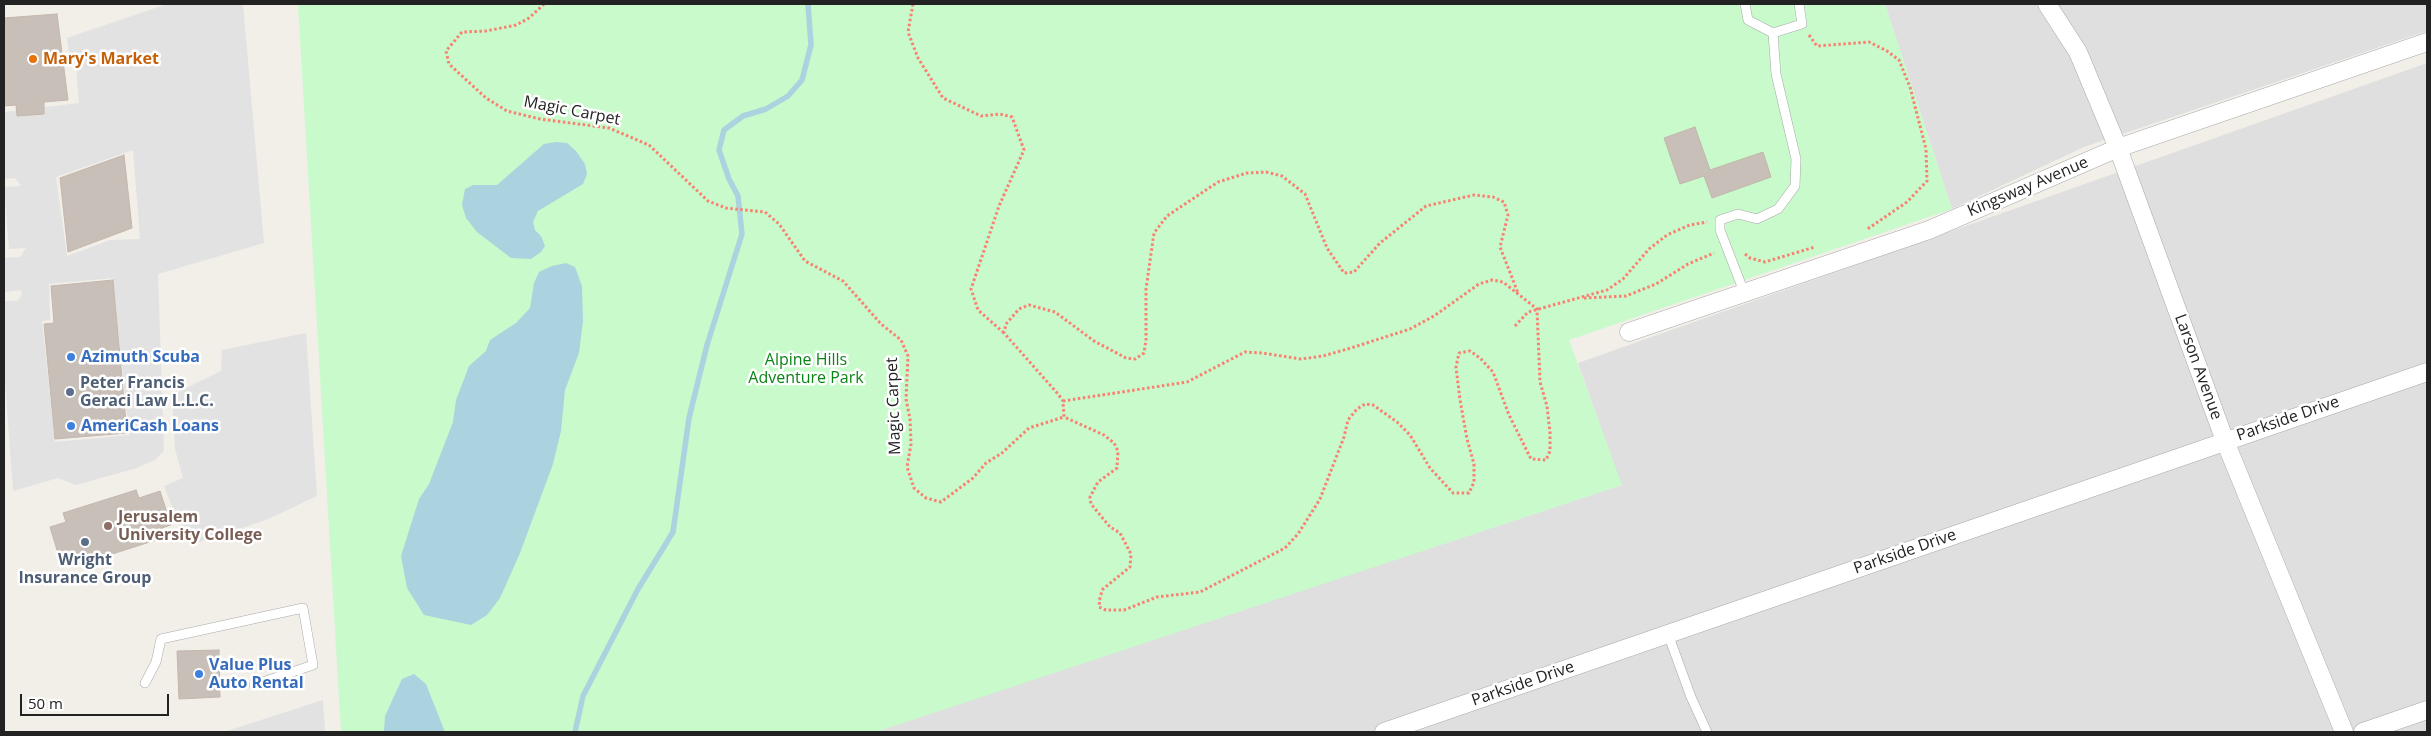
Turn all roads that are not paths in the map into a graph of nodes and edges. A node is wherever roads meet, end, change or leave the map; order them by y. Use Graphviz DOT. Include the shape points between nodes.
graph roads {
  1 [pos="1745,4"];
  2 [pos="1799,4"];
  3 [pos="2047,4"];
  4 [pos="1774,34"];
  5 [pos="2427,42"];
  6 [pos="2118,148"];
  7 [pos="1744,292"];
  8 [pos="1629,332"];
  9 [pos="2427,372"];
  10 [pos="2225,441"];
  11 [pos="1668,634"];
  12 [pos="145,683"];
  13 [pos="254,685"];
  14 [pos="2427,710"];
  15 [pos="1384,732"];
  16 [pos="1707,732"];
  17 [pos="2344,732"];
  18 [pos="2363,732"];
  1 -- 4 [label="lane" via="1748,20"];
  2 -- 4 [label="lane" via="1802,24"];
  3 -- 6 [label="street, Larson Avenue" via="2078,52"];
  4 -- 7 [label="lane" via="1776,74 1796,159 1795,186 1778,209 1764,216 1757,218 1738,214 1720,220 1720,230"];
  5 -- 6 [label="street, Kingsway Avenue"];
  6 -- 7 [label="street, Kingsway Avenue" via="1929,230"];
  6 -- 10 [label="street, Larson Avenue"];
  7 -- 8 [label="street, Kingsway Avenue"];
  9 -- 10 [label="street, Parkside Drive"];
  10 -- 11 [label="street, Parkside Drive"];
  10 -- 17 [label="street, Larson Avenue"];
  11 -- 15 [label="street, Parkside Drive"];
  11 -- 16 [label="lane"];
  12 -- 13 [label="lane" via="156,662 161,639 303,608 314,666"];
  14 -- 18 [label="street"];
}
